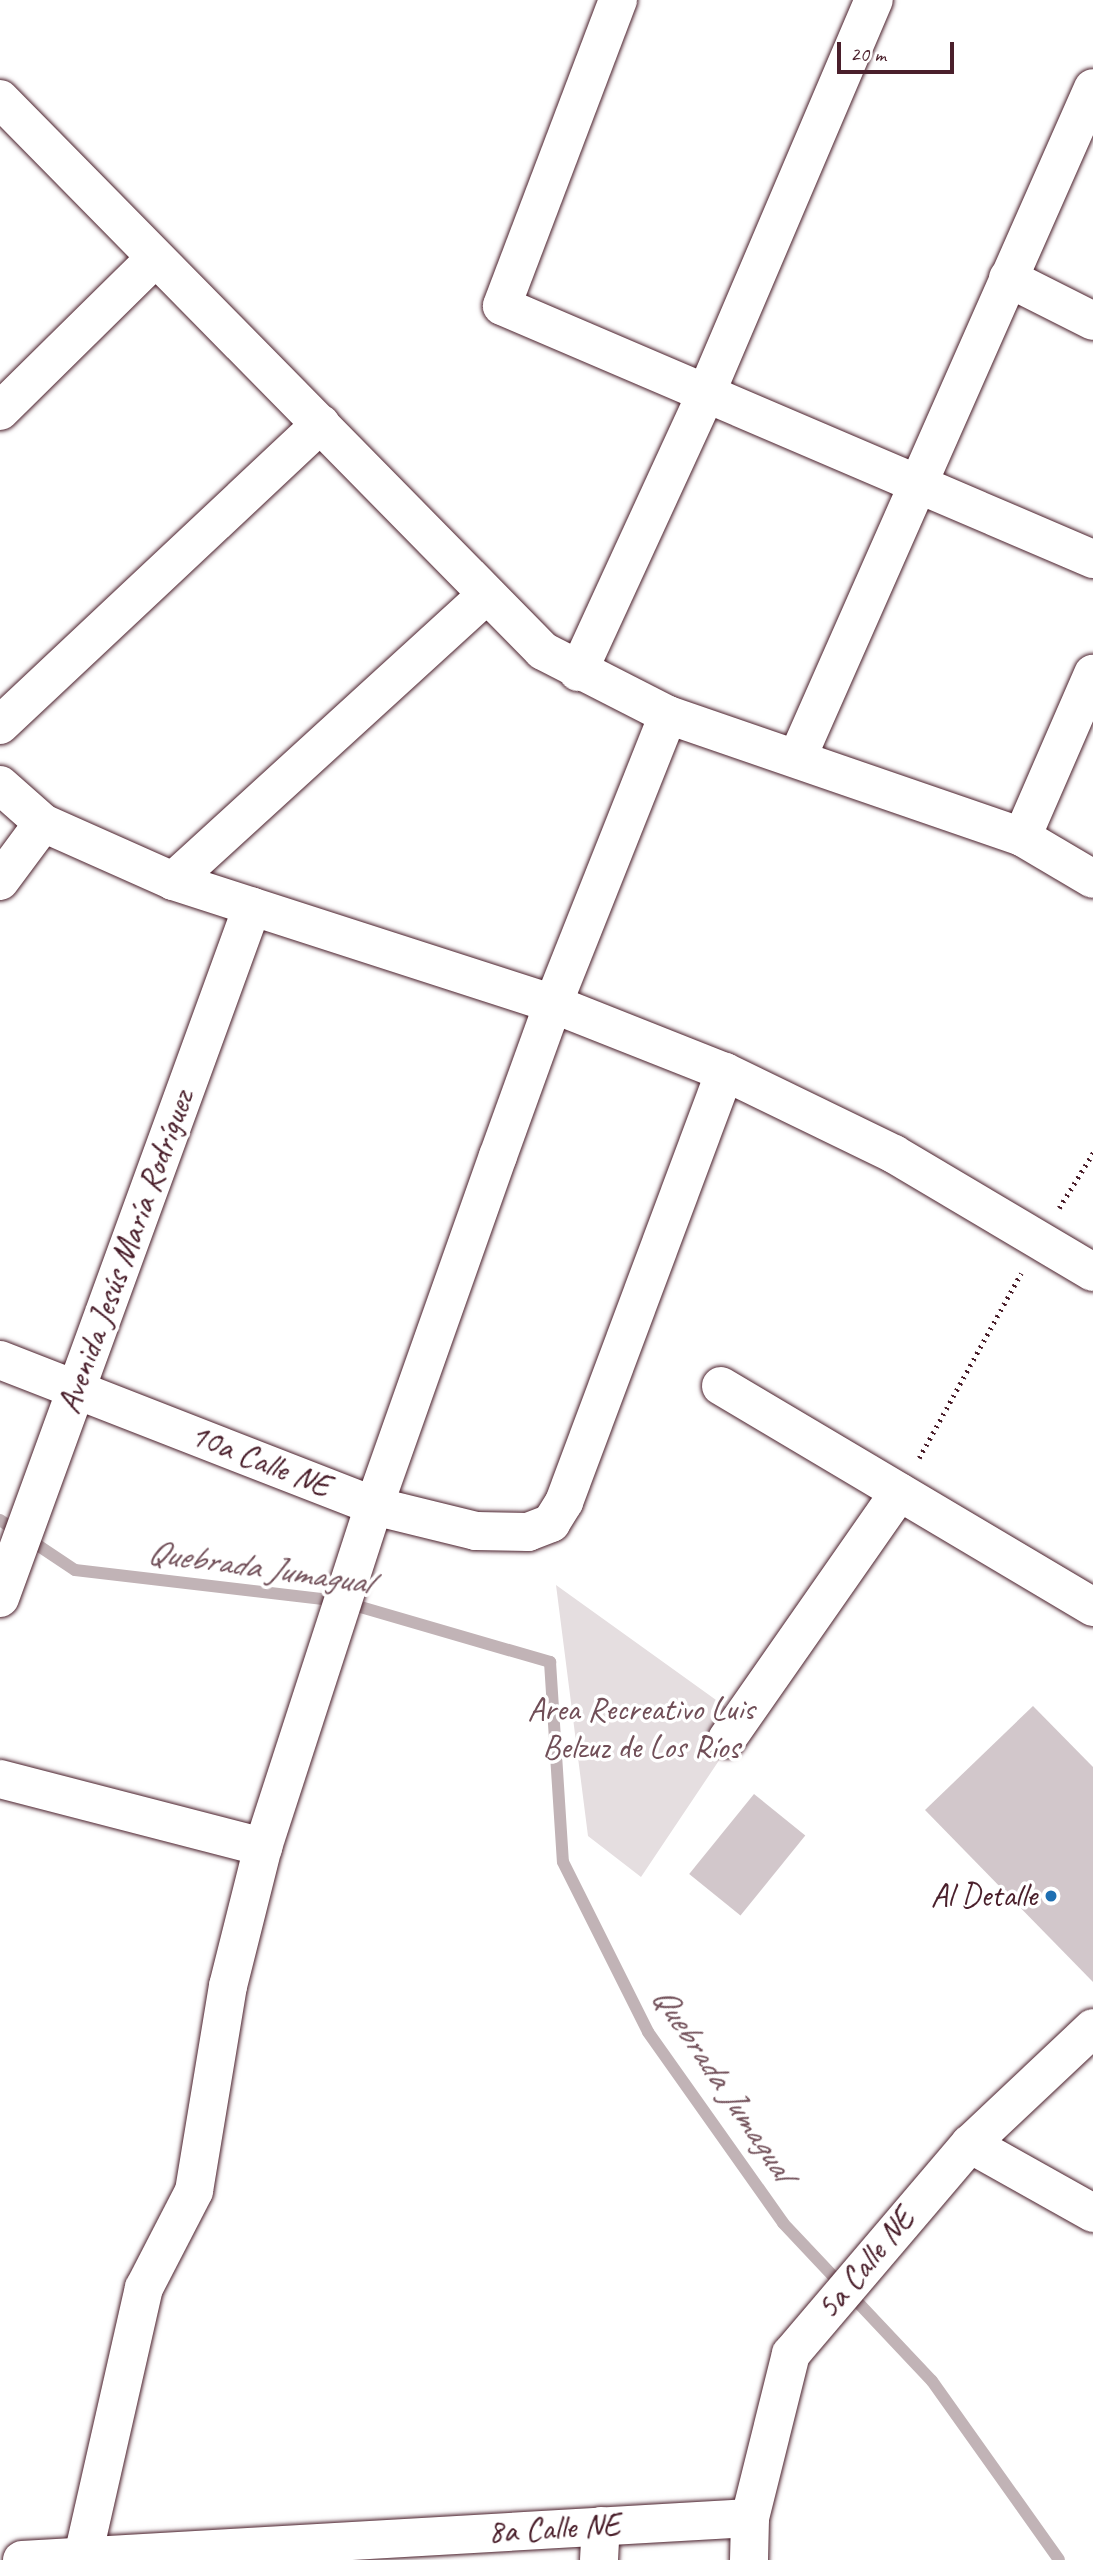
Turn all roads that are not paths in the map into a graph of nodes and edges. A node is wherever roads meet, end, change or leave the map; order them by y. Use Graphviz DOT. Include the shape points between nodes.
graph roads {
  1 [pos="618,0"];
  2 [pos="874,0"];
  3 [pos="1093,88"];
  4 [pos="0,99"];
  5 [pos="155,258"];
  6 [pos="1007,278"];
  7 [pos="1093,321"];
  8 [pos="707,391"];
  9 [pos="0,411"];
  10 [pos="321,424"];
  11 [pos="915,486"];
  12 [pos="1093,559"];
  13 [pos="487,594"];
  14 [pos="578,672"];
  15 [pos="1093,674"];
  16 [pos="668,715"];
  17 [pos="0,725"];
  18 [pos="798,756"];
  19 [pos="0,785"];
  20 [pos="43,823"];
  21 [pos="1022,837"];
  22 [pos="1093,879"];
  23 [pos="0,881"];
  24 [pos="173,881"];
  25 [pos="252,907"];
  26 [pos="553,1004"];
  27 [pos="725,1072"];
  28 [pos="1093,1272"];
  29 [pos="0,1360"];
  30 [pos="721,1387"];
  31 [pos="78,1388"];
  32 [pos="900,1492"];
  33 [pos="374,1506"];
  34 [pos="3,1589"];
  35 [pos="1093,1607"];
  36 [pos="727,1739"];
  37 [pos="0,1779"];
  38 [pos="263,1847"];
  39 [pos="1093,2028"];
  40 [pos="970,2144"];
  41 [pos="1093,2213"];
  42 [pos="750,2518"];
  43 [pos="600,2543"];
  44 [pos="179,2555"];
  45 [pos="83,2556"];
  46 [pos="22,2560"];
  47 [pos="749,2560"];
  1 -- 8 [label="street" via="502,306"];
  2 -- 8 [label="street"];
  3 -- 6 [label="street"];
  4 -- 5 [label="street"];
  5 -- 9 [label="street"];
  5 -- 10 [label="street"];
  6 -- 7 [label="street"];
  6 -- 11 [label="street"];
  8 -- 11 [label="street"];
  8 -- 14 [label="street"];
  10 -- 13 [label="street"];
  10 -- 17 [label="street"];
  11 -- 12 [label="street"];
  11 -- 18 [label="street"];
  13 -- 14 [label="street" via="543,651"];
  13 -- 24 [label="street"];
  14 -- 16 [label="street"];
  15 -- 21 [label="street"];
  16 -- 18 [label="street"];
  16 -- 26 [label="street"];
  18 -- 21 [label="street"];
  19 -- 20 [label="street"];
  20 -- 23 [label="street"];
  20 -- 24 [label="street"];
  21 -- 22 [label="street"];
  24 -- 25 [label="street"];
  25 -- 26 [label="street"];
  25 -- 31 [label="street, Avenida Jesús María Rodríguez"];
  26 -- 27 [label="street"];
  26 -- 33 [label="street"];
  27 -- 28 [label="street" via="894,1154"];
  27 -- 33 [label="street, 10a Calle NE" via="564,1502 551,1523 528,1532 476,1531"];
  29 -- 31 [label="street, 10a Calle NE"];
  30 -- 32 [label="street"];
  31 -- 33 [label="street, 10a Calle NE"];
  31 -- 34 [label="street, Avenida Jesús María Rodríguez"];
  32 -- 35 [label="street"];
  32 -- 36 [label="street"];
  33 -- 38 [label="street"];
  37 -- 38 [label="street"];
  38 -- 45 [label="street" via="228,1986 194,2191 144,2288"];
  39 -- 40 [label="street, 5a Calle NE"];
  40 -- 41 [label="street"];
  40 -- 42 [label="street, 5a Calle NE" via="791,2354"];
  42 -- 43 [label="street, 8a Calle NE"];
  42 -- 47 [label="street, 5a Calle NE"];
  43 -- 44 [label="street, 8a Calle NE"];
  44 -- 45 [label="street, 8a Calle NE"];
  45 -- 46 [label="street, 8a Calle NE"];
}
